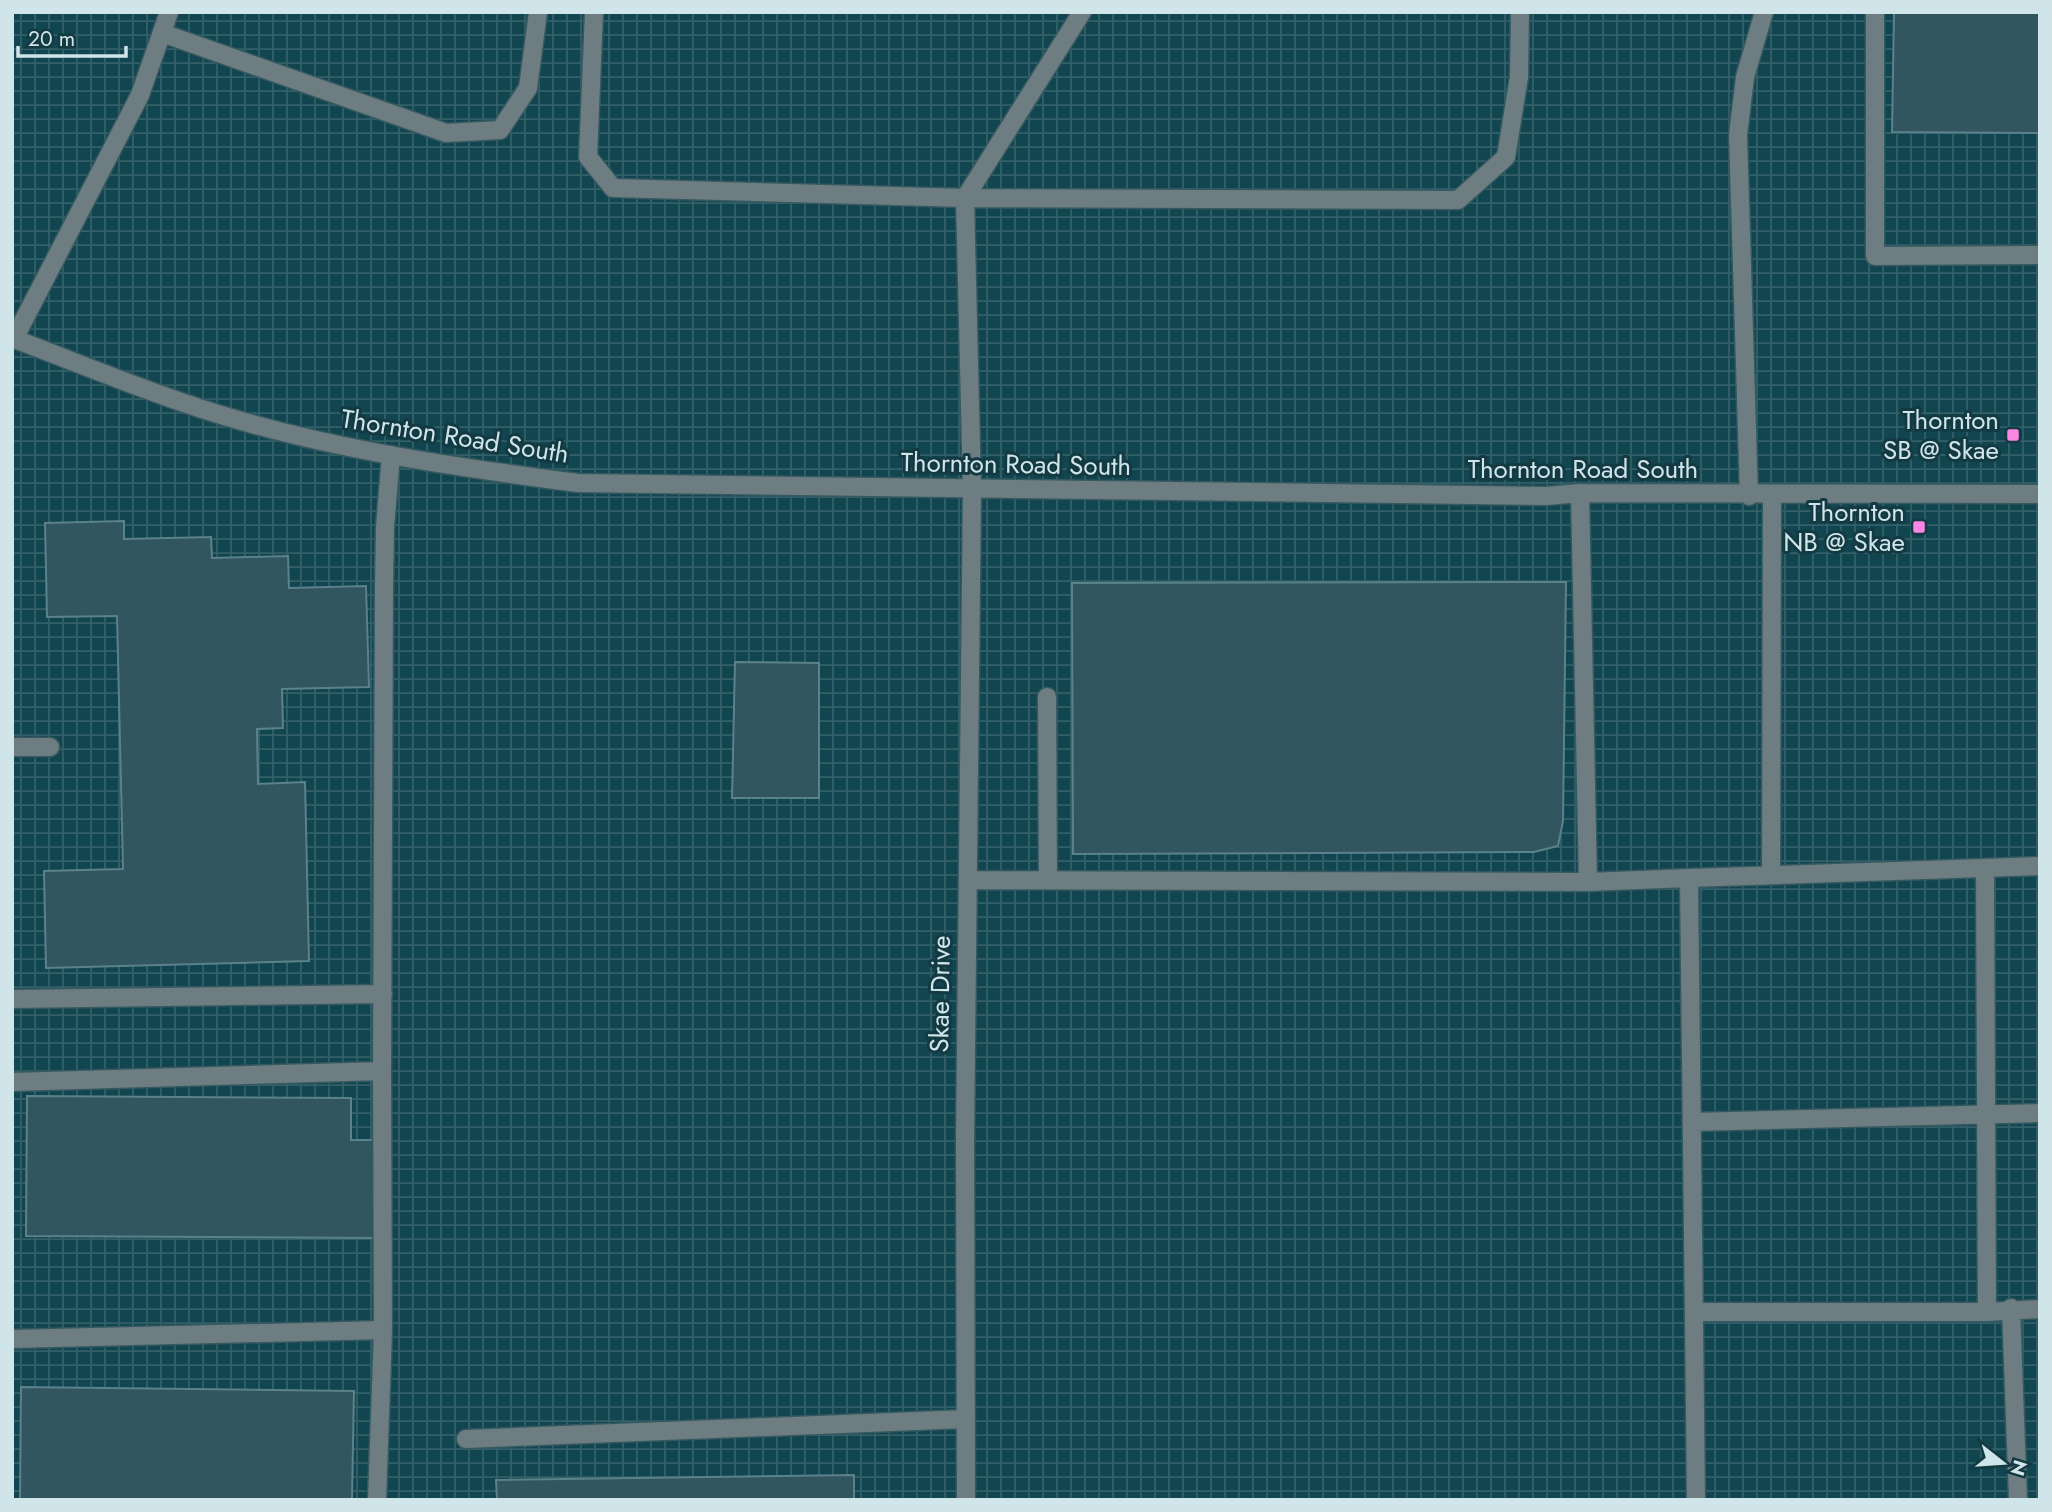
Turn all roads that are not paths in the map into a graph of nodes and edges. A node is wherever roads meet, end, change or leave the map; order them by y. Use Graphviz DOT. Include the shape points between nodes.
graph roads {
  1 [pos="169,12"];
  2 [pos="538,12"];
  3 [pos="594,12"];
  4 [pos="1082,12"];
  5 [pos="1520,12"];
  6 [pos="1764,12"];
  7 [pos="1875,12"];
  8 [pos="162,33"];
  9 [pos="965,198"];
  10 [pos="2040,255"];
  11 [pos="13,338"];
  12 [pos="391,455"];
  13 [pos="972,489"];
  14 [pos="1580,493"];
  15 [pos="1772,495"];
  16 [pos="2040,495"];
  17 [pos="1749,496"];
  18 [pos="1047,697"];
  19 [pos="12,747"];
  20 [pos="50,747"];
  21 [pos="2040,866"];
  22 [pos="1985,867"];
  23 [pos="1771,876"];
  24 [pos="1689,878"];
  25 [pos="968,880"];
  26 [pos="1048,880"];
  27 [pos="1588,882"];
  28 [pos="383,994"];
  29 [pos="12,999"];
  30 [pos="382,1071"];
  31 [pos="12,1082"];
  32 [pos="1987,1114"];
  33 [pos="2040,1114"];
  34 [pos="1692,1122"];
  35 [pos="2011,1308"];
  36 [pos="2040,1309"];
  37 [pos="1694,1312"];
  38 [pos="1987,1312"];
  39 [pos="383,1329"];
  40 [pos="12,1339"];
  41 [pos="966,1419"];
  42 [pos="466,1439"];
  43 [pos="377,1500"];
  44 [pos="966,1500"];
  45 [pos="1696,1500"];
  46 [pos="2018,1500"];
  1 -- 8 [label="street"];
  2 -- 8 [label="street" via="528,88 500,130 446,132"];
  3 -- 9 [label="street" via="588,157 614,188"];
  4 -- 9 [label="street"];
  5 -- 9 [label="street" via="1519,77 1506,158 1458,200"];
  6 -- 17 [label="street" via="1745,77 1738,135"];
  7 -- 10 [label="street" via="1875,256"];
  8 -- 11 [label="street" via="140,95"];
  9 -- 13 [label="street, Skae Drive"];
  11 -- 12 [label="street, Thornton Road South" via="188,405 331,444"];
  12 -- 13 [label="street, Thornton Road South" via="578,483"];
  12 -- 28 [label="street" via="384,539"];
  13 -- 14 [label="street, Thornton Road South"];
  13 -- 25 [label="street, Skae Drive"];
  14 -- 17 [label="street, Thornton Road South"];
  14 -- 27 [label="street"];
  15 -- 16 [label="street, Thornton Road South"];
  15 -- 17 [label="street, Thornton Road South"];
  15 -- 23 [label="street"];
  18 -- 26 [label="street"];
  19 -- 20 [label="street"];
  21 -- 22 [label="street"];
  22 -- 23 [label="street"];
  22 -- 32 [label="street"];
  23 -- 24 [label="street"];
  24 -- 27 [label="street"];
  24 -- 34 [label="street"];
  25 -- 26 [label="street"];
  25 -- 41 [label="street, Skae Drive"];
  26 -- 27 [label="street"];
  28 -- 29 [label="street"];
  28 -- 30 [label="street"];
  30 -- 31 [label="street"];
  30 -- 39 [label="street"];
  32 -- 33 [label="street"];
  32 -- 34 [label="street"];
  32 -- 38 [label="street"];
  34 -- 37 [label="street"];
  35 -- 36 [label="street"];
  35 -- 38 [label="street"];
  35 -- 46 [label="street"];
  37 -- 38 [label="street"];
  37 -- 45 [label="street"];
  39 -- 40 [label="street"];
  39 -- 43 [label="street"];
  41 -- 42 [label="street"];
  41 -- 44 [label="street, Skae Drive"];
}
